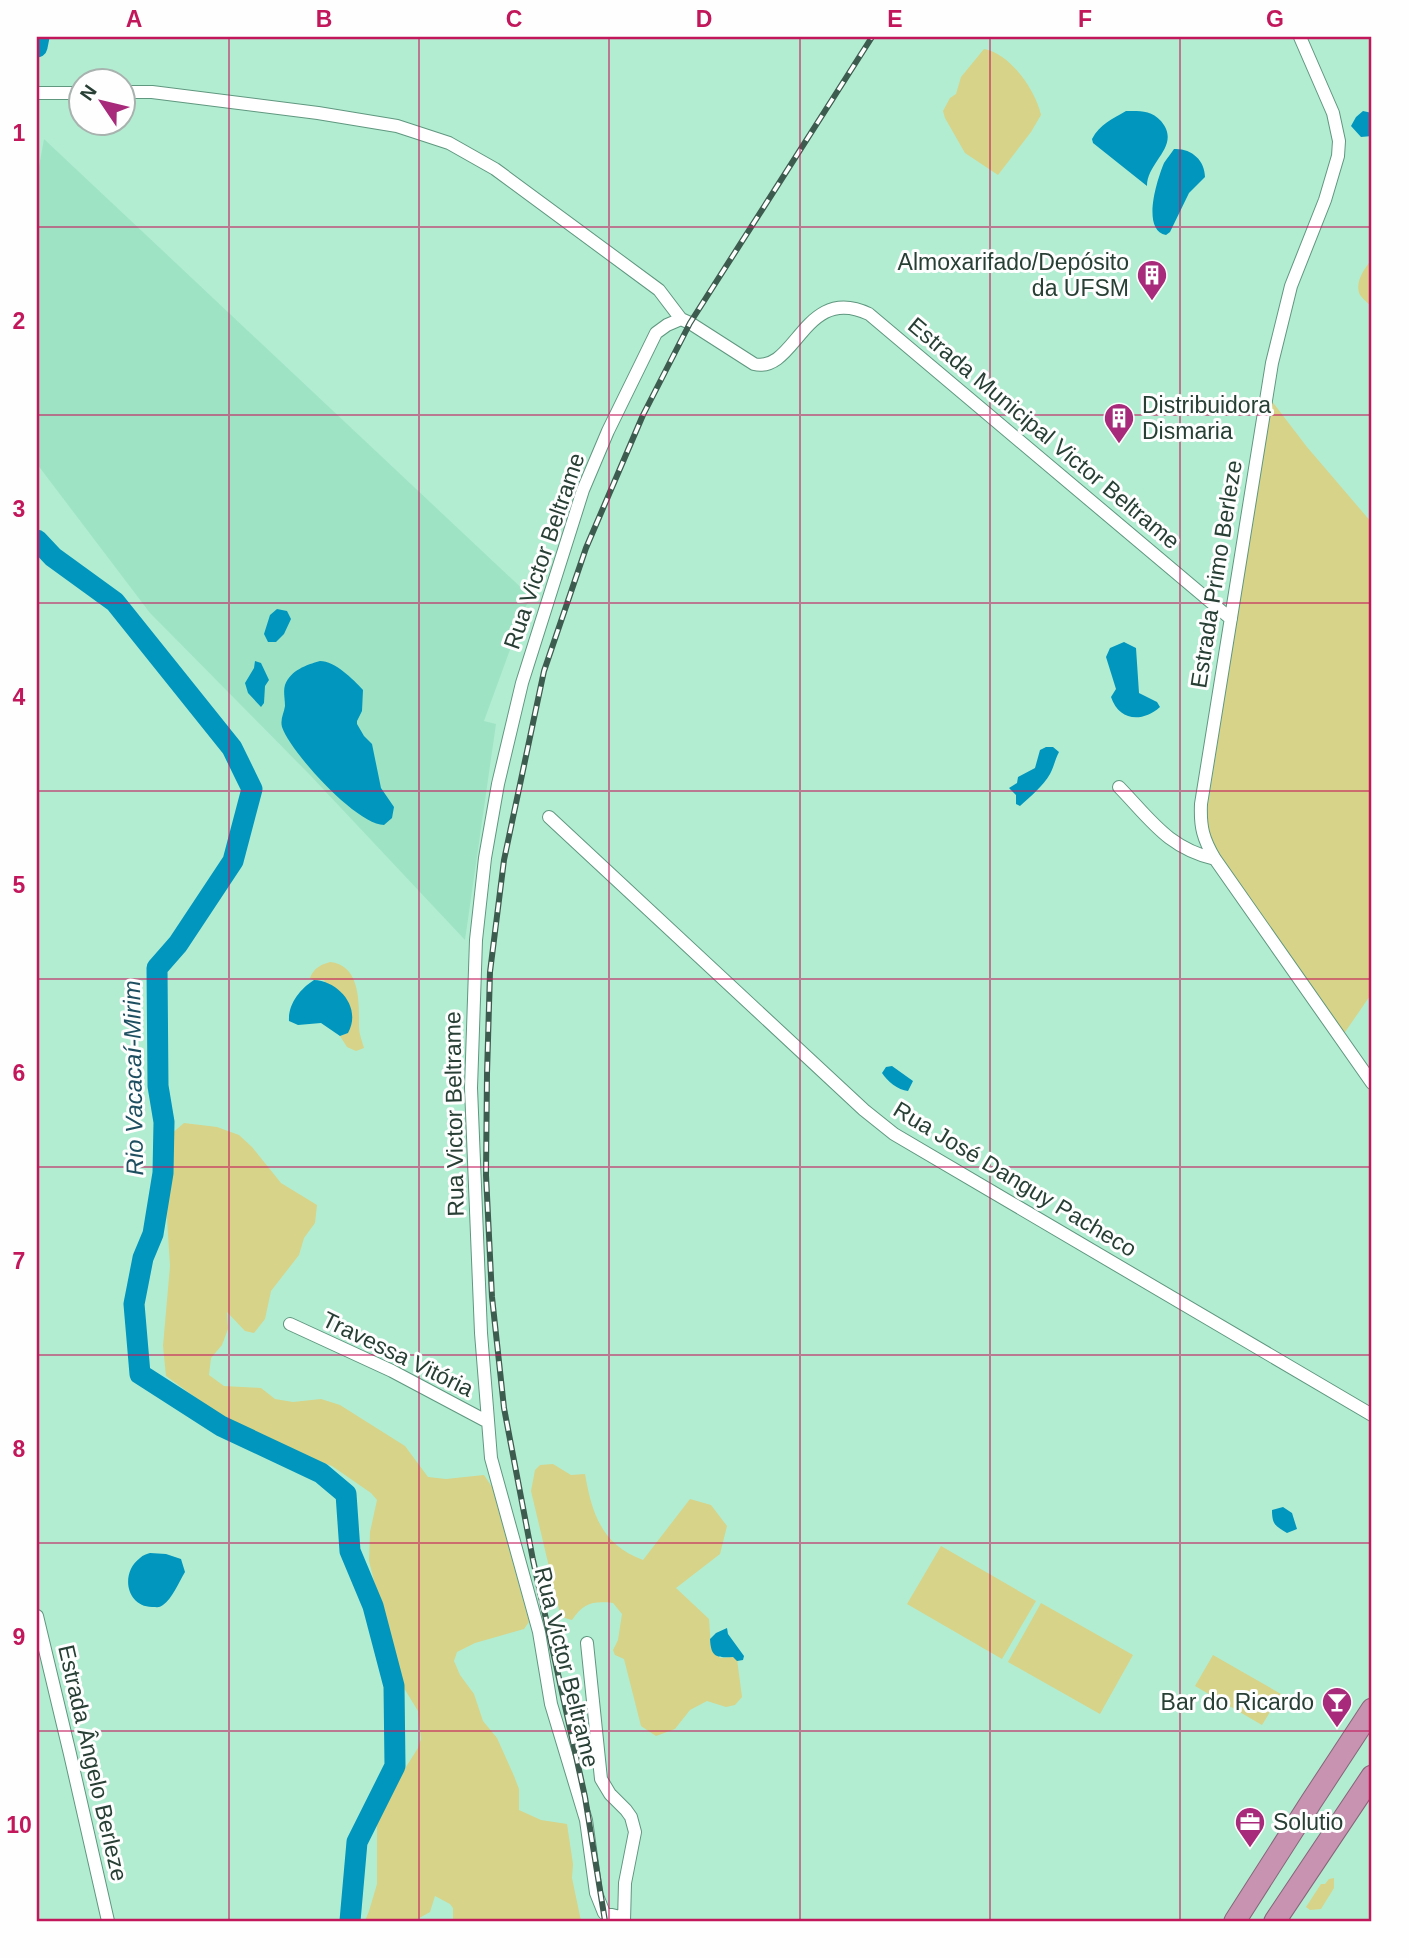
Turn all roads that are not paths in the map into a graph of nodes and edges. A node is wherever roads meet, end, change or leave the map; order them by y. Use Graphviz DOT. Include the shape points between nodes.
graph roads {
  1 [pos="1300,37"];
  2 [pos="136,92"];
  3 [pos="66,93"];
  4 [pos="43,94"];
  5 [pos="681,319"];
  6 [pos="1231,619"];
  7 [pos="1119,787"];
  8 [pos="548,817"];
  9 [pos="1215,859"];
  10 [pos="1372,1083"];
  11 [pos="290,1324"];
  12 [pos="1372,1415"];
  13 [pos="488,1422"];
  14 [pos="37,1616"];
  15 [pos="587,1643"];
  16 [pos="1372,1709"];
  17 [pos="1372,1776"];
  18 [pos="1275,1860"];
  19 [pos="624,1919"];
  20 [pos="107,1921"];
  21 [pos="1235,1921"];
  22 [pos="1250,1921"];
  23 [pos="1275,1921"];
  1 -- 6 [label="street, Estrada Primo Berleze" via="1334,113 1338,156 1277,339"];
  2 -- 5 [label="street, Estrada Municipal Victor Beltrame" via="318,113 397,126 449,143 495,169 659,290"];
  3 -- 4 [label="street"];
  5 -- 6 [label="street, Estrada Municipal Victor Beltrame" via="761,366 776,360 809,324 828,311 846,306 869,314"];
  5 -- 13 [label="street, Rua Victor Beltrame" via="656,333 583,490 522,682 498,783 476,940 471,1088"];
  6 -- 9 [label="street, Estrada Primo Berleze" via="1201,804 1200,823"];
  7 -- 9 [label="street" via="1168,838"];
  8 -- 12 [label="street, Rua José Danguy Pacheco" via="894,1134"];
  9 -- 10 [label="street, Estrada Primo Berleze"];
  11 -- 13 [label="street, Travessa Vitória"];
  13 -- 19 [label="street, Rua Victor Beltrame" via="491,1458 539,1632 551,1704 586,1821 596,1893 604,1913"];
  14 -- 20 [label="street, Estrada Ângelo Berleze"];
  15 -- 19 [label="street" via="601,1779 631,1817 635,1832 625,1883"];
  16 -- 18 [label="highway"];
  17 -- 23 [label="highway"];
  18 -- 21 [label="highway"];
  18 -- 22 [label="highway"];
}
